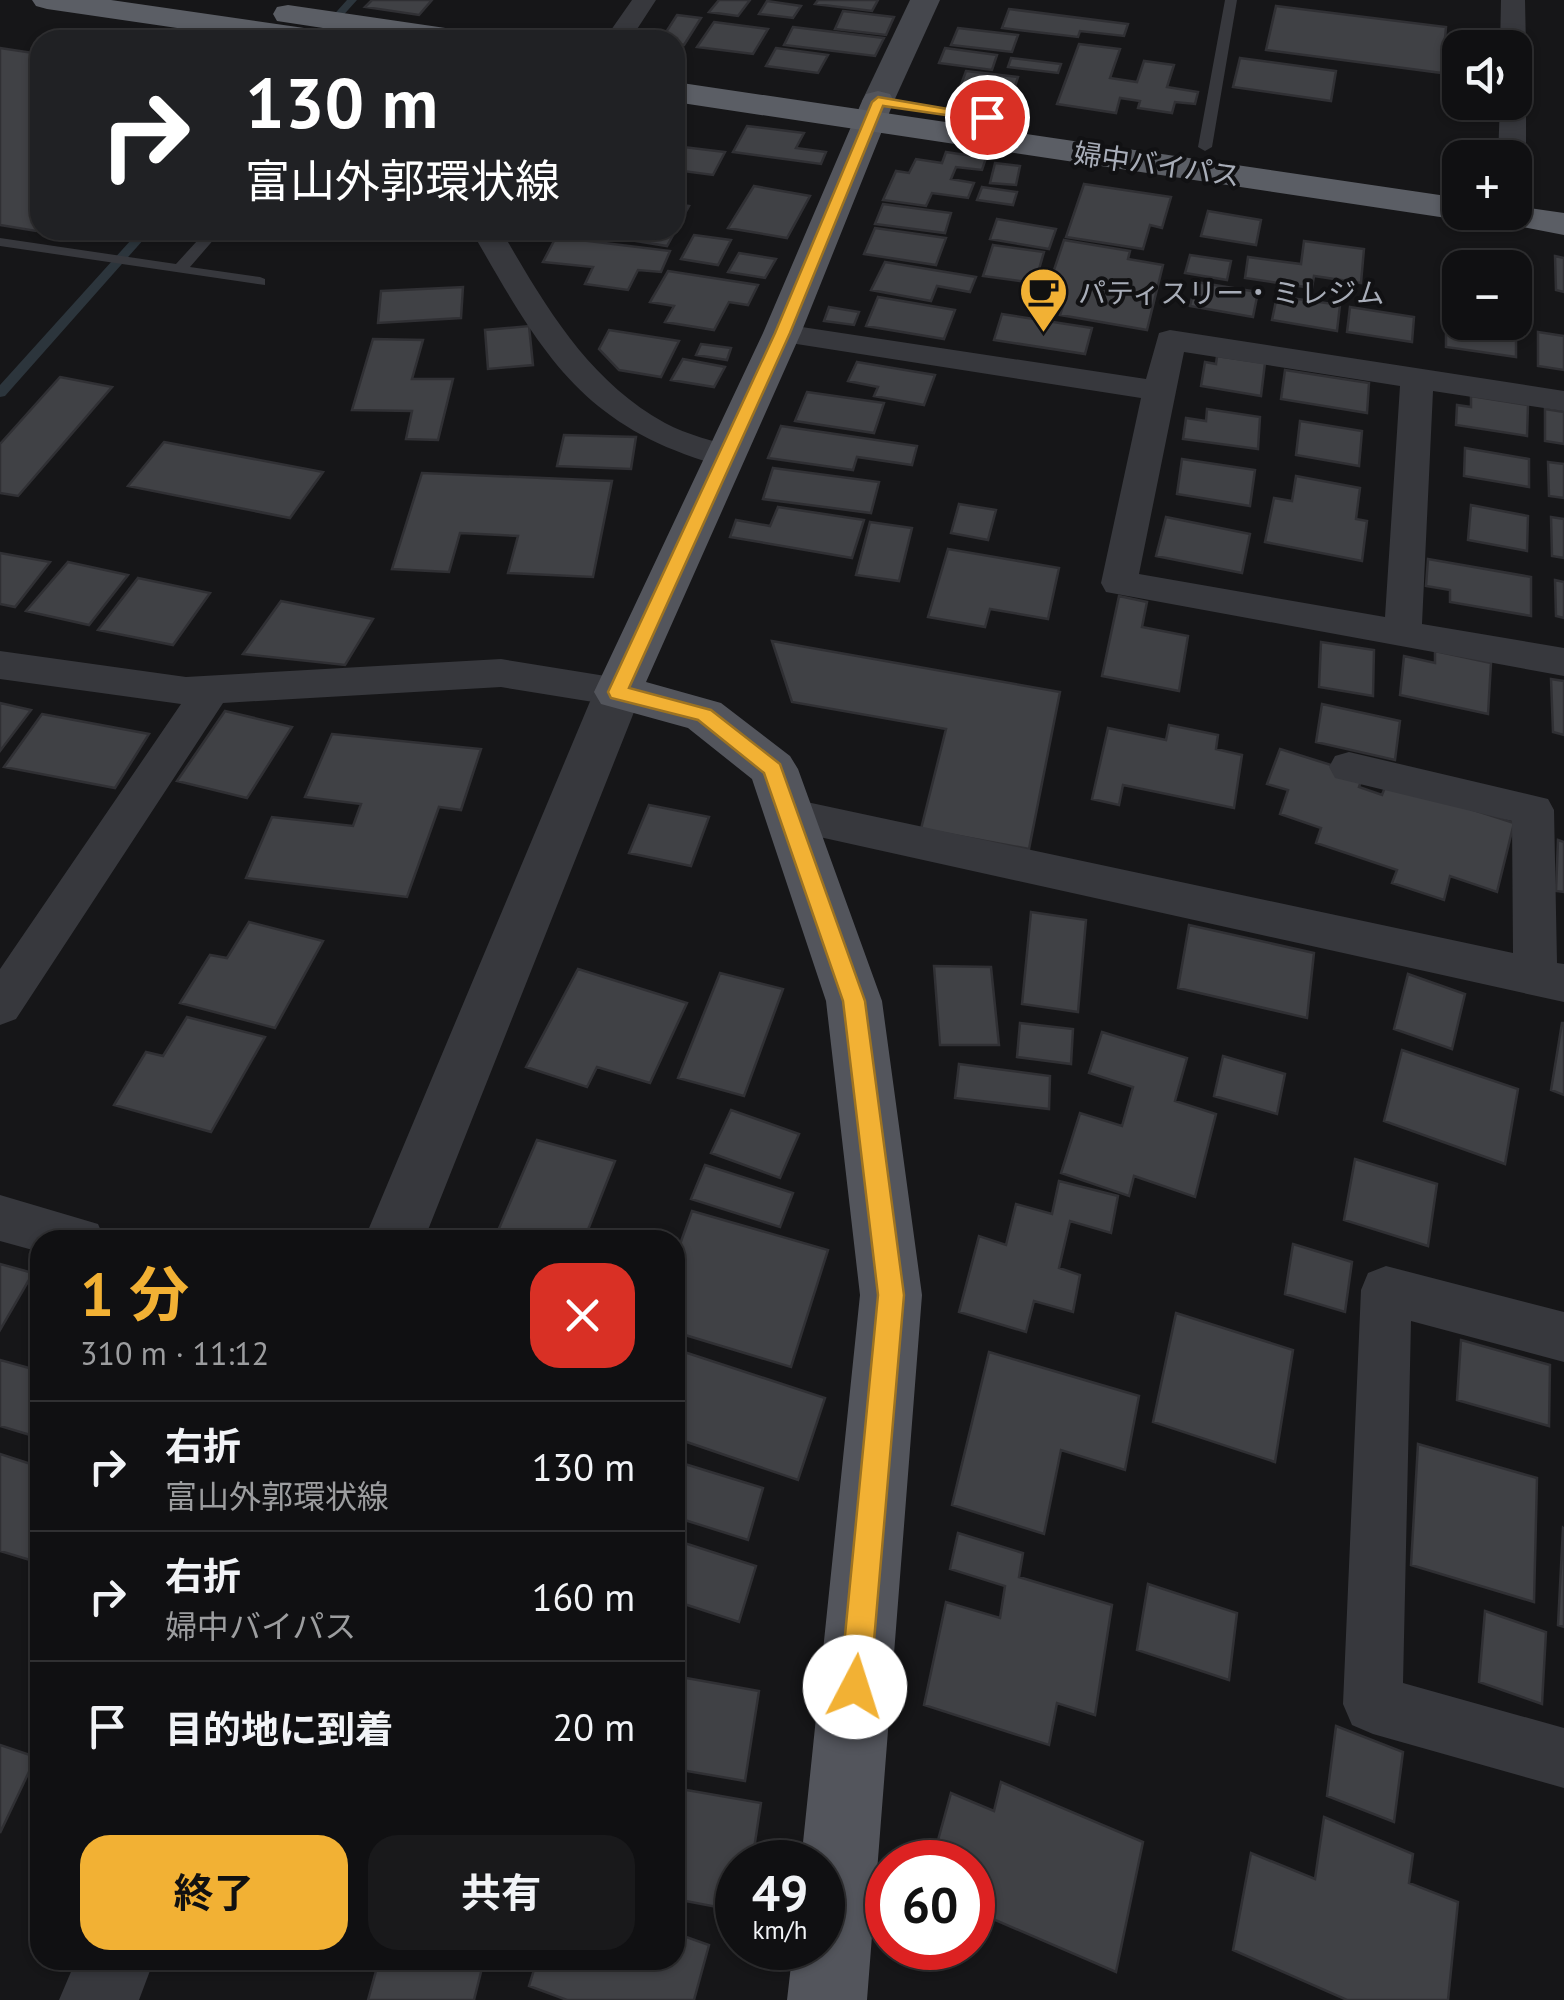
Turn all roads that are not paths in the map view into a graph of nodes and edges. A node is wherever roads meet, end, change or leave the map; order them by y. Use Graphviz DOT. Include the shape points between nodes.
graph roads {
  1 [pos="47,0"];
  2 [pos="196,0"];
  3 [pos="644,0"];
  4 [pos="925,0"];
  5 [pos="1231,0"];
  6 [pos="1513,0"];
  7 [pos="256,30"];
  8 [pos="398,30"];
  9 [pos="623,30"];
  10 [pos="1513,30"];
  11 [pos="685,73"];
  12 [pos="685,93"];
  13 [pos="874,112"];
  14 [pos="1204,147"];
  15 [pos="1442,180"];
  16 [pos="1532,193"];
  17 [pos="1564,198"];
  18 [pos="1442,206"];
  19 [pos="1532,219"];
  20 [pos="1564,224"];
  21 [pos="205,240"];
  22 [pos="492,240"];
  23 [pos="0,242"];
  24 [pos="179,270"];
  25 [pos="260,282"];
  26 [pos="782,333"];
  27 [pos="1417,378"];
  28 [pos="1159,391"];
  29 [pos="1564,400"];
  30 [pos="726,456"];
  31 [pos="1403,634"];
  32 [pos="1564,662"];
  33 [pos="0,665"];
  34 [pos="212,690"];
  35 [pos="618,692"];
  36 [pos="1349,767"];
  37 [pos="788,814"];
  38 [pos="1549,979"];
  39 [pos="0,1006"];
  40 [pos="0,1218"];
  41 [pos="44,1230"];
  42 [pos="398,1230"];
  43 [pos="1564,1337"];
  44 [pos="1564,1758"];
  45 [pos="110,1970"];
  46 [pos="99,2000"];
  47 [pos="826,2000"];
  1 -- 7 [label="highway"];
  2 -- 8 [label="highway"];
  3 -- 9 [label="street"];
  4 -- 13 [label="main road"];
  5 -- 14 [label="lane"];
  6 -- 10 [label="street"];
  11 -- 13 [label="highway, 婦中バイパス"];
  12 -- 13 [label="highway, 婦中バイパス"];
  13 -- 14 [label="highway, 婦中バイパス"];
  13 -- 18 [label="highway, 婦中バイパス"];
  13 -- 26 [label="main road"];
  14 -- 15 [label="highway, 婦中バイパス"];
  16 -- 17 [label="highway"];
  19 -- 20 [label="highway"];
  21 -- 24 [label="lane"];
  22 -- 30 [label="street" via="574,370 655,432"];
  23 -- 24 [label="lane"];
  24 -- 25 [label="lane"];
  26 -- 28 [label="street"];
  26 -- 30 [label="main road"];
  27 -- 28 [label="street" via="1170,340"];
  27 -- 29 [label="street"];
  27 -- 31 [label="street"];
  28 -- 31 [label="street" via="1119,583"];
  30 -- 35 [label="main road"];
  31 -- 32 [label="street"];
  33 -- 34 [label="street" via="186,692"];
  34 -- 35 [label="street" via="501,673"];
  34 -- 39 [label="street"];
  35 -- 37 [label="main road" via="704,715 773,769"];
  35 -- 42 [label="street"];
  36 -- 38 [label="street" via="1533,810"];
  37 -- 38 [label="street"];
  37 -- 47 [label="main road" via="854,1001 891,1295"];
  40 -- 41 [label="street"];
  43 -- 44 [label="street" via="1386,1290 1373,1704"];
  45 -- 46 [label="street"];
}
